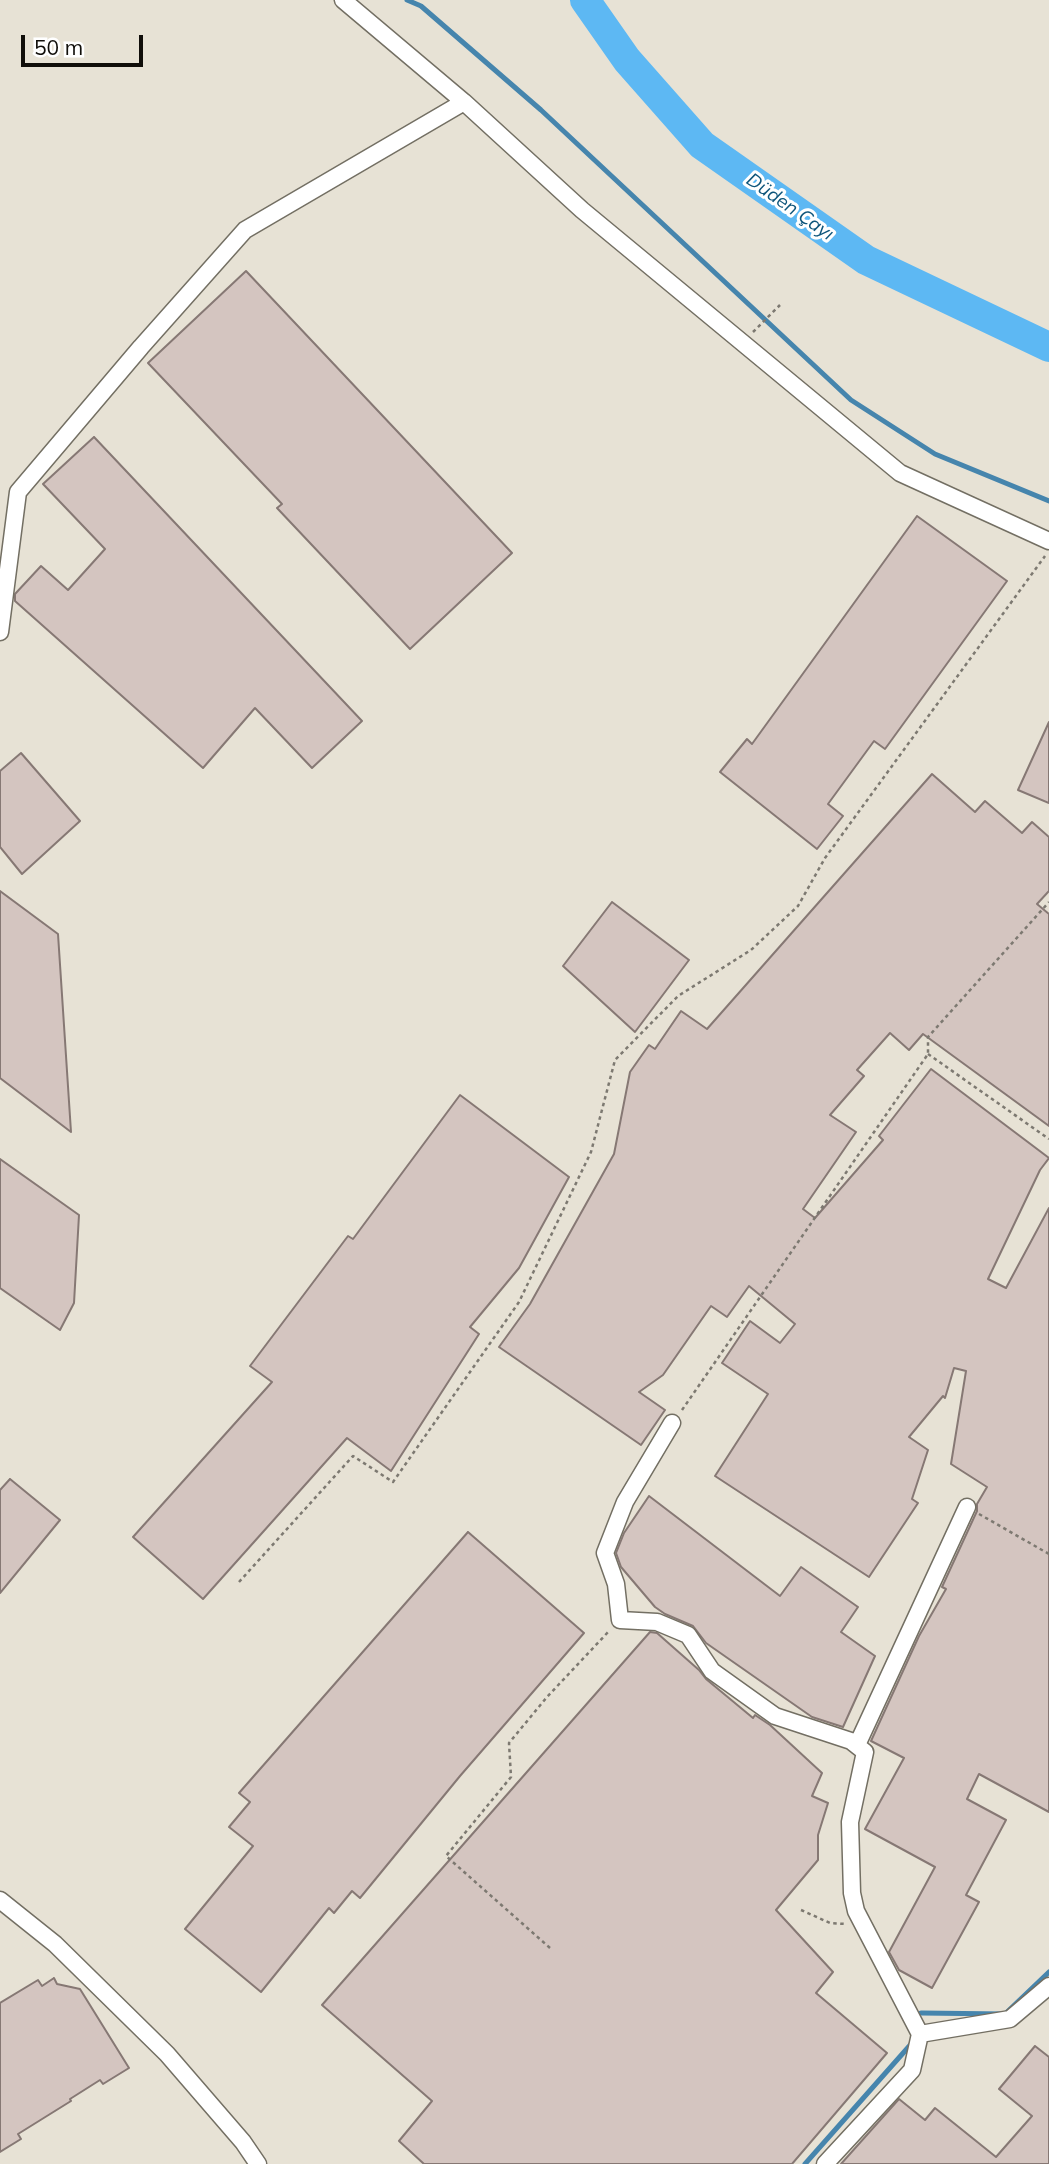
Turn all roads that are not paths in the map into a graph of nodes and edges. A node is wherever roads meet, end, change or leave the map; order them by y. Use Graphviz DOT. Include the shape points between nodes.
graph roads {
  1 [pos="344,0"];
  2 [pos="464,102"];
  3 [pos="1049,541"];
  4 [pos="0,632"];
  5 [pos="673,1423"];
  6 [pos="967,1507"];
  7 [pos="857,1745"];
  8 [pos="0,1900"];
  9 [pos="1049,1986"];
  10 [pos="920,2034"];
  11 [pos="258,2164"];
  12 [pos="825,2164"];
  1 -- 2 [label="street"];
  2 -- 3 [label="street" via="582,210 900,473"];
  2 -- 4 [label="street" via="244,230 141,347 18,492"];
  5 -- 7 [label="street" via="625,1502 605,1553 617,1584 620,1620 657,1622 688,1635 712,1671 775,1716"];
  6 -- 7 [label="street"];
  7 -- 10 [label="street" via="865,1752 850,1822 852,1894 856,1911"];
  8 -- 11 [label="street" via="55,1944 167,2054"];
  9 -- 10 [label="street" via="1010,2020"];
  10 -- 12 [label="street" via="912,2070"];
}
